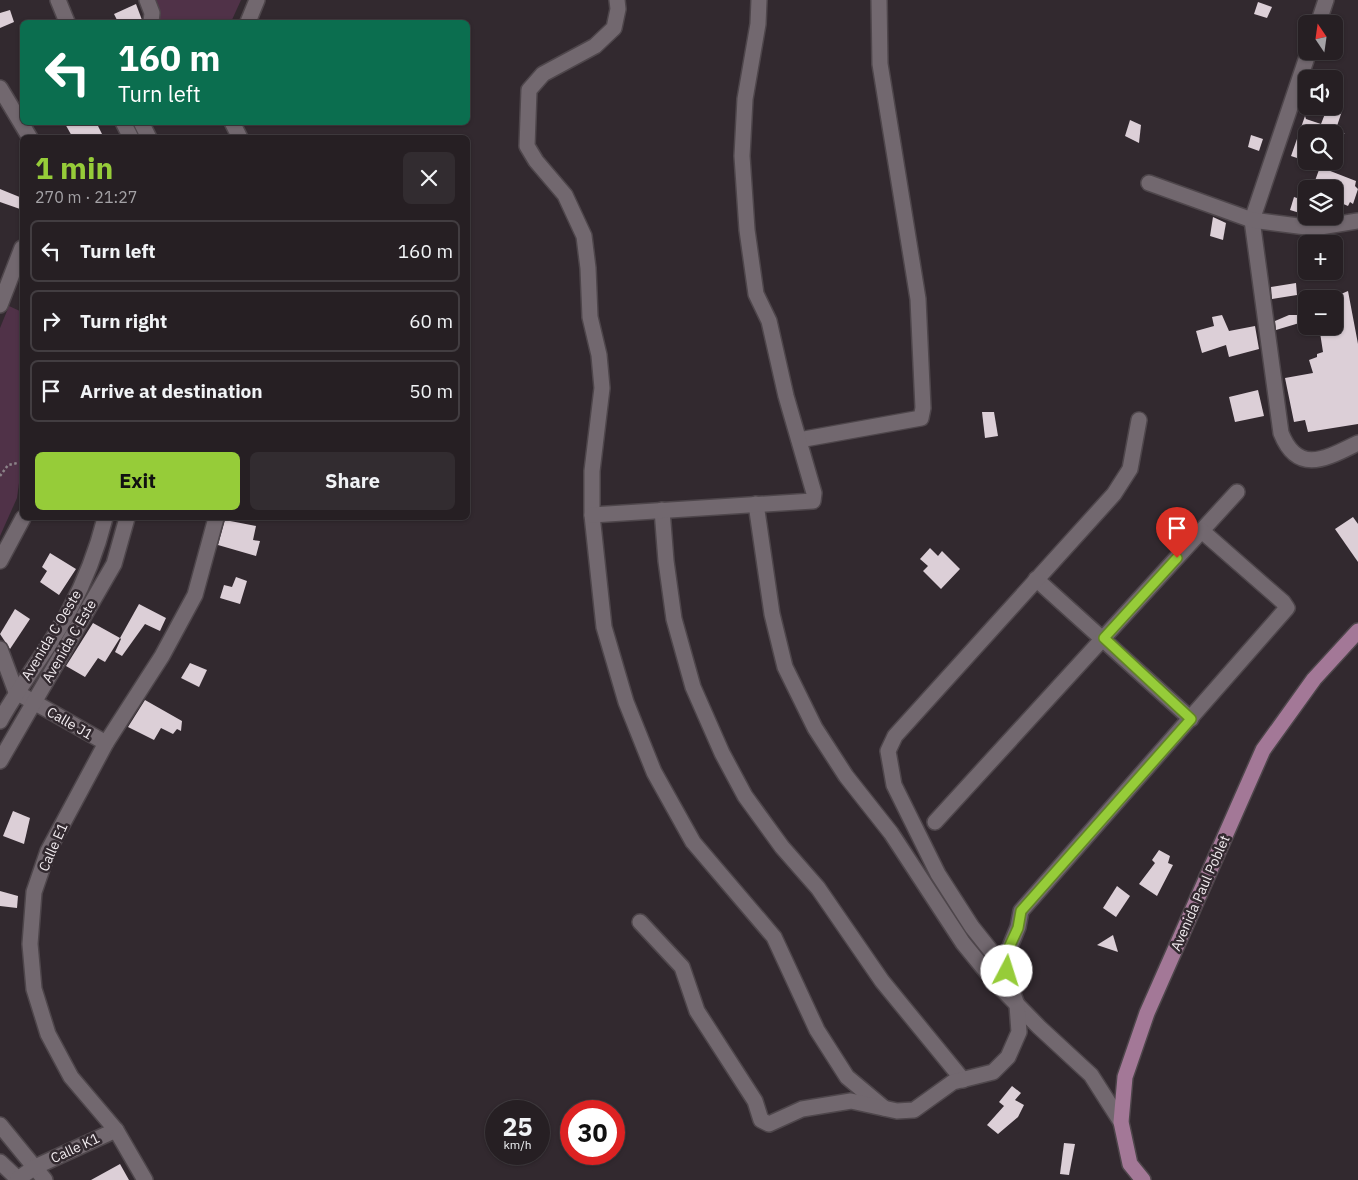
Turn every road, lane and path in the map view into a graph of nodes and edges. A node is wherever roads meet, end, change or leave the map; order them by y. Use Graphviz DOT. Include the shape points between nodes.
graph roads {
  1 [pos="58,0"];
  2 [pos="148,0"];
  3 [pos="257,0"];
  4 [pos="617,0"];
  5 [pos="759,0"];
  6 [pos="879,0"];
  7 [pos="1326,0"];
  8 [pos="1321,15"];
  9 [pos="66,20"];
  10 [pos="151,20"];
  11 [pos="249,20"];
  12 [pos="1306,60"];
  13 [pos="0,88"];
  14 [pos="20,121"];
  15 [pos="1149,183"];
  16 [pos="1252,220"];
  17 [pos="1358,221"];
  18 [pos="20,253"];
  19 [pos="0,305"];
  20 [pos="1139,420"];
  21 [pos="799,440"];
  22 [pos="1358,443"];
  23 [pos="20,462"];
  24 [pos="0,476"];
  25 [pos="1238,492"];
  26 [pos="756,504"];
  27 [pos="662,510"];
  28 [pos="592,515"];
  29 [pos="22,520"];
  30 [pos="105,520"];
  31 [pos="126,520"];
  32 [pos="215,520"];
  33 [pos="1202,531"];
  34 [pos="0,561"];
  35 [pos="1036,579"];
  36 [pos="1358,631"];
  37 [pos="1104,638"];
  38 [pos="0,649"];
  39 [pos="16,692"];
  40 [pos="34,702"];
  41 [pos="1191,719"];
  42 [pos="0,722"];
  43 [pos="106,743"];
  44 [pos="0,761"];
  45 [pos="935,822"];
  46 [pos="640,922"];
  47 [pos="1007,971"];
  48 [pos="1017,1005"];
  49 [pos="963,1080"];
  50 [pos="884,1108"];
  51 [pos="1121,1122"];
  52 [pos="0,1125"];
  53 [pos="116,1130"];
  54 [pos="0,1162"];
  55 [pos="34,1167"];
  56 [pos="18,1180"];
  57 [pos="45,1180"];
  58 [pos="145,1180"];
  59 [pos="1143,1180"];
  1 -- 9 [label="street"];
  2 -- 10 [label="street"];
  3 -- 11 [label="street"];
  4 -- 28 [label="street" via="614,28 595,46 542,74 529,90 527,146 565,195 584,236 590,317 599,355 602,388 592,471"];
  5 -- 21 [label="street" via="743,137 747,230 756,294 769,321"];
  6 -- 21 [label="street" via="880,64 918,299 923,408 921,418"];
  7 -- 8 [label="street"];
  12 -- 16 [label="street"];
  13 -- 14 [label="street"];
  15 -- 16 [label="street"];
  16 -- 17 [label="street" via="1314,228"];
  16 -- 22 [label="street" via="1282,432 1288,449 1304,460 1322,460"];
  18 -- 19 [label="street"];
  20 -- 35 [label="street" via="1130,470 1125,478"];
  21 -- 26 [label="street" via="814,493 813,501"];
  23 -- 24 [label="path" via="8,465"];
  25 -- 33 [label="street"];
  26 -- 27 [label="street"];
  26 -- 48 [label="street" via="772,614 785,667 814,728 846,776 891,833 963,943"];
  27 -- 28 [label="street"];
  27 -- 49 [label="street" via="674,619 693,687 722,753 745,796 782,847 818,888 882,981"];
  28 -- 50 [label="street" via="604,627 626,702 654,772 693,842 774,938 817,1030 847,1078"];
  29 -- 34 [label="street"];
  30 -- 39 [label="street, Avenida C Oeste" via="97,552 69,611"];
  31 -- 40 [label="street, Avenida C Este" via="114,564"];
  32 -- 43 [label="street, Calle E1" via="195,595 162,656"];
  33 -- 37 [label="street"];
  33 -- 41 [label="street" via="1287,608"];
  35 -- 37 [label="street"];
  35 -- 47 [label="street" via="895,736 888,751 894,785 938,874 972,927"];
  36 -- 51 [label="main road, Avenida Paul Poblet" via="1314,679 1263,750 1146,1012 1125,1077"];
  37 -- 41 [label="street"];
  37 -- 45 [label="street"];
  38 -- 39 [label="street"];
  39 -- 40 [label="street, Calle J1"];
  39 -- 42 [label="street, Avenida C Oeste"];
  40 -- 43 [label="street, Calle J1"];
  40 -- 44 [label="street, Avenida C Este"];
  41 -- 47 [label="street" via="1021,911 1018,928 1006,954"];
  43 -- 53 [label="street, Calle E1" via="48,851 34,892 30,944 34,989 48,1034 71,1077"];
  46 -- 50 [label="street" via="682,967 697,1010 755,1101 761,1120 769,1124 802,1108 851,1101"];
  47 -- 48 [label="street"];
  48 -- 49 [label="street" via="1019,1032 1008,1057 993,1072"];
  48 -- 51 [label="street" via="1090,1075"];
  49 -- 50 [label="street" via="953,1082 914,1110"];
  51 -- 59 [label="main road, Avenida Paul Poblet" via="1130,1164"];
  52 -- 55 [label="street"];
  53 -- 55 [label="street, Calle K1"];
  53 -- 58 [label="street, Calle E1"];
  54 -- 56 [label="street"];
  55 -- 56 [label="street, Calle K1"];
  55 -- 57 [label="street"];
}
